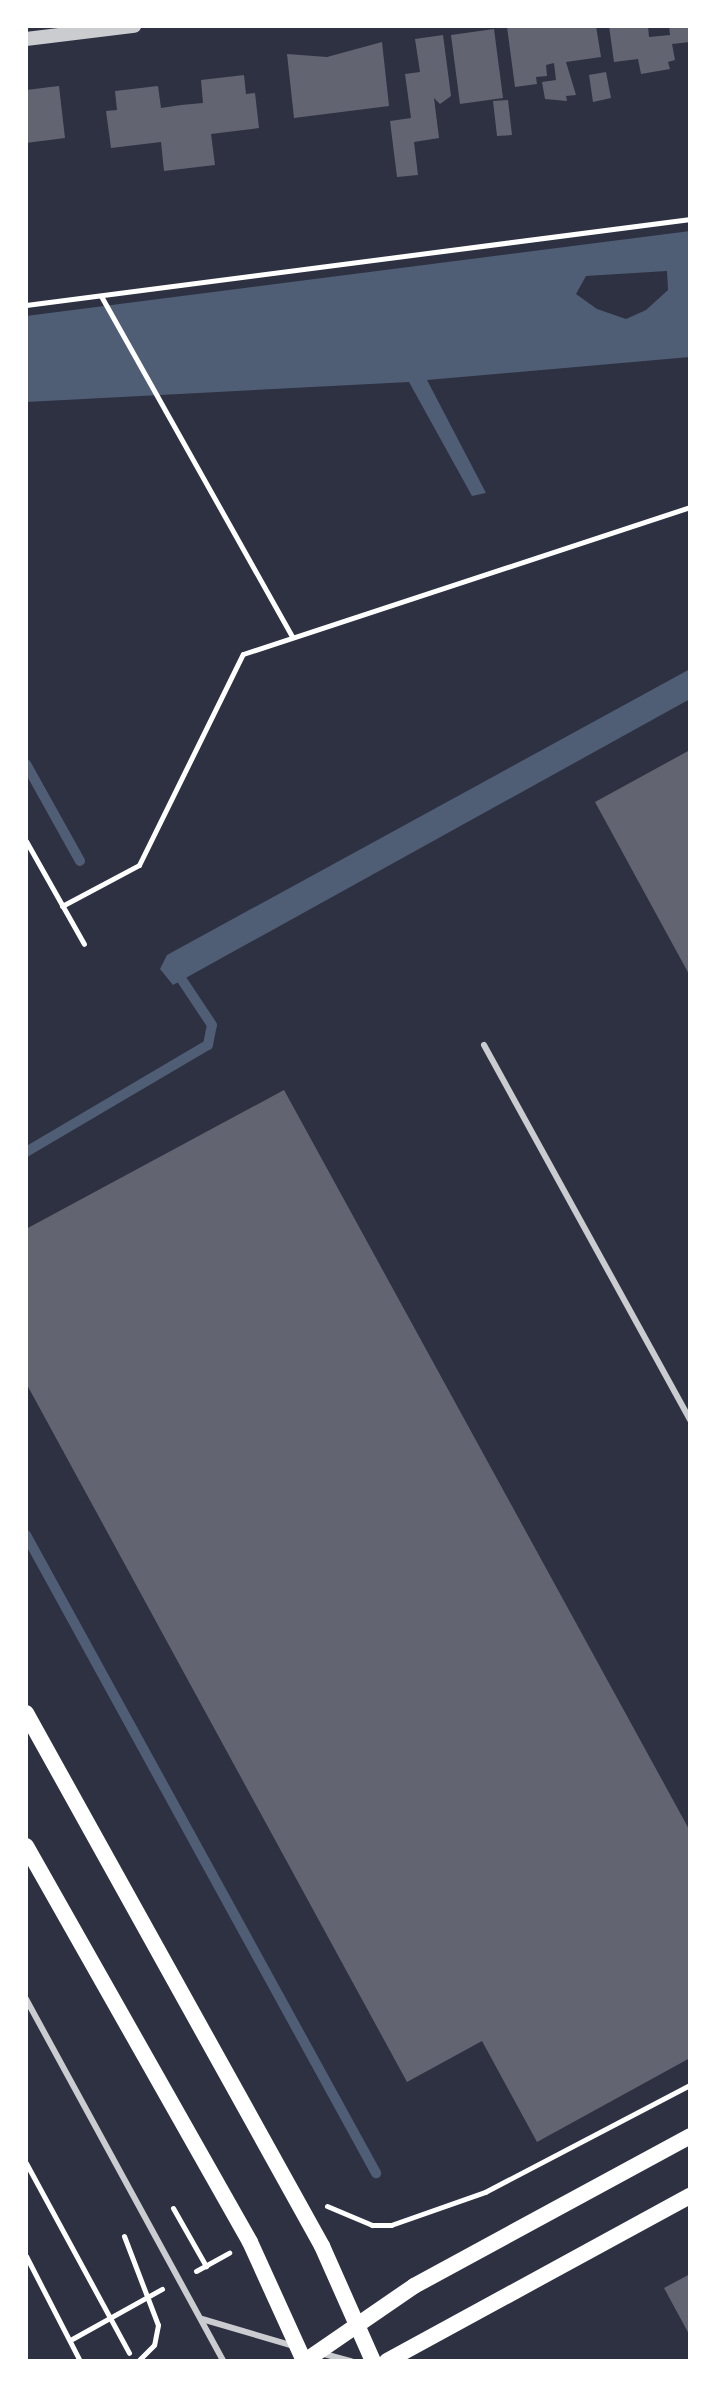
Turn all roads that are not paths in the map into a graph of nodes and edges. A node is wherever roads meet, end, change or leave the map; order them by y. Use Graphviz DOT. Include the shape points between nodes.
graph roads {
  1 [pos="134,26"];
  2 [pos="26,39"];
  3 [pos="484,1045"];
  4 [pos="690,1420"];
  5 [pos="26,1713"];
  6 [pos="26,1846"];
  7 [pos="26,1999"];
  8 [pos="690,2136"];
  9 [pos="690,2196"];
  10 [pos="202,2319"];
  11 [pos="358,2323"];
  12 [pos="306,2355"];
  13 [pos="223,2361"];
  14 [pos="351,2361"];
  15 [pos="373,2361"];
  16 [pos="387,2361"];
  1 -- 2 [label="street"];
  3 -- 4 [label="lane"];
  5 -- 11 [label="main road" via="304,2213"];
  6 -- 12 [label="main road" via="250,2242"];
  7 -- 10 [label="lane"];
  8 -- 11 [label="main road" via="414,2286"];
  9 -- 16 [label="main road"];
  10 -- 12 [label="lane"];
  10 -- 13 [label="lane"];
  11 -- 12 [label="main road"];
  11 -- 15 [label="main road"];
  12 -- 14 [label="lane"];
}
